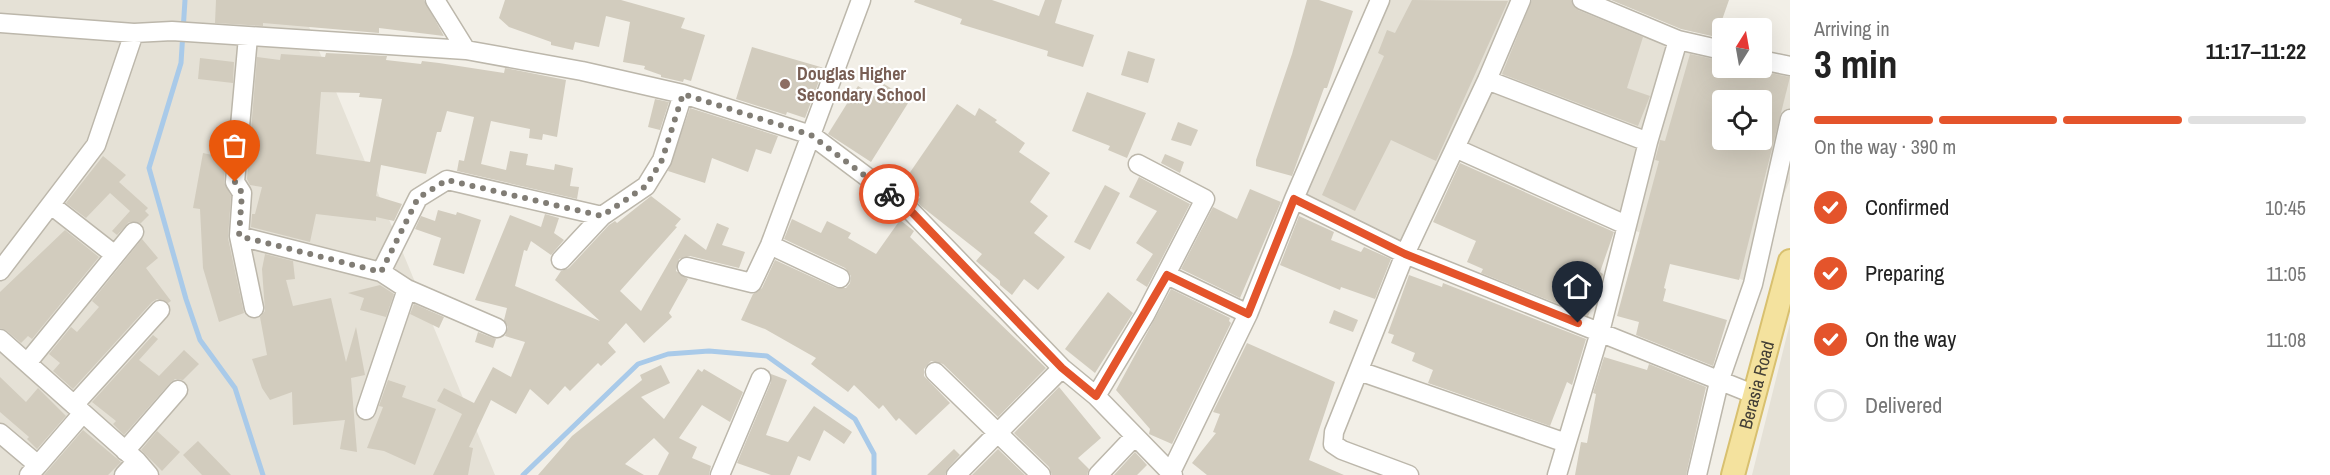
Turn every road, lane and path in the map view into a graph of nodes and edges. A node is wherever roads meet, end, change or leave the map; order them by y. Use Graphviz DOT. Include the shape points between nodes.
graph roads {
  1 [pos="435,0"];
  2 [pos="861,0"];
  3 [pos="1380,0"];
  4 [pos="1521,0"];
  5 [pos="1582,0"];
  6 [pos="0,23"];
  7 [pos="134,33"];
  8 [pos="248,37"];
  9 [pos="1678,40"];
  10 [pos="1712,48"];
  11 [pos="466,50"];
  12 [pos="1772,62"];
  13 [pos="1790,66"];
  14 [pos="1487,80"];
  15 [pos="683,94"];
  16 [pos="1790,119"];
  17 [pos="811,135"];
  18 [pos="1648,142"];
  19 [pos="1455,148"];
  20 [pos="1138,164"];
  21 [pos="1294,199"];
  22 [pos="51,205"];
  23 [pos="602,216"];
  24 [pos="1626,225"];
  25 [pos="134,232"];
  26 [pos="239,236"];
  27 [pos="771,244"];
  28 [pos="1405,254"];
  29 [pos="115,255"];
  30 [pos="561,260"];
  31 [pos="1790,261"];
  32 [pos="687,267"];
  33 [pos="0,271"];
  34 [pos="381,272"];
  35 [pos="1167,275"];
  36 [pos="840,278"];
  37 [pos="407,289"];
  38 [pos="254,308"];
  39 [pos="160,310"];
  40 [pos="1248,314"];
  41 [pos="497,328"];
  42 [pos="1600,332"];
  43 [pos="0,339"];
  44 [pos="27,363"];
  45 [pos="1062,368"];
  46 [pos="1359,370"];
  47 [pos="935,372"];
  48 [pos="761,378"];
  49 [pos="1719,382"];
  50 [pos="178,390"];
  51 [pos="1754,394"];
  52 [pos="1096,396"];
  53 [pos="78,409"];
  54 [pos="366,410"];
  55 [pos="0,433"];
  56 [pos="996,433"];
  57 [pos="1135,436"];
  58 [pos="1566,443"];
  59 [pos="131,456"];
  60 [pos="33,470"];
  61 [pos="1172,474"];
  62 [pos="124,475"];
  63 [pos="149,475"];
  64 [pos="720,475"];
  65 [pos="956,475"];
  66 [pos="1041,475"];
  67 [pos="1098,475"];
  68 [pos="1409,475"];
  69 [pos="1557,475"];
  70 [pos="1697,475"];
  71 [pos="1733,475"];
  1 -- 11 [label="street"];
  2 -- 17 [label="street"];
  3 -- 21 [label="street"];
  4 -- 14 [label="street"];
  5 -- 9 [label="street"];
  6 -- 7 [label="street"];
  7 -- 8 [label="street" via="172,31"];
  7 -- 22 [label="street" via="96,145"];
  8 -- 11 [label="street"];
  8 -- 26 [label="street" via="235,182 242,193"];
  9 -- 10 [label="street"];
  9 -- 18 [label="street"];
  11 -- 15 [label="street"];
  12 -- 13 [label="street"];
  14 -- 18 [label="street"];
  14 -- 19 [label="street"];
  15 -- 17 [label="street"];
  15 -- 23 [label="street" via="662,160 646,186"];
  16 -- 49 [label="street" via="1753,284"];
  17 -- 27 [label="street"];
  17 -- 45 [label="street" via="907,207"];
  18 -- 24 [label="street"];
  19 -- 24 [label="street"];
  19 -- 28 [label="street"];
  20 -- 35 [label="street" via="1205,200"];
  21 -- 28 [label="street"];
  21 -- 40 [label="street"];
  22 -- 29 [label="street"];
  22 -- 33 [label="street"];
  23 -- 30 [label="street"];
  23 -- 34 [label="street" via="447,180 418,198"];
  24 -- 42 [label="street"];
  25 -- 29 [label="street"];
  26 -- 34 [label="street"];
  26 -- 38 [label="street"];
  27 -- 32 [label="street" via="752,283"];
  27 -- 36 [label="street"];
  28 -- 42 [label="street"];
  28 -- 46 [label="street"];
  29 -- 44 [label="street"];
  31 -- 51 [label="main road, Berasia Road"];
  34 -- 37 [label="street"];
  35 -- 40 [label="street"];
  35 -- 52 [label="street"];
  37 -- 41 [label="street"];
  37 -- 54 [label="street"];
  39 -- 53 [label="street"];
  40 -- 61 [label="street"];
  42 -- 49 [label="street"];
  42 -- 58 [label="street"];
  43 -- 44 [label="street"];
  44 -- 53 [label="street"];
  45 -- 52 [label="street"];
  45 -- 56 [label="street"];
  46 -- 58 [label="street"];
  46 -- 68 [label="street" via="1334,432 1333,444"];
  47 -- 56 [label="street"];
  48 -- 64 [label="street"];
  49 -- 51 [label="street"];
  49 -- 70 [label="street"];
  50 -- 59 [label="street"];
  51 -- 71 [label="main road, Berasia Road"];
  52 -- 57 [label="street"];
  53 -- 59 [label="street"];
  53 -- 60 [label="street"];
  55 -- 60 [label="street"];
  56 -- 65 [label="street"];
  56 -- 66 [label="street"];
  57 -- 61 [label="street"];
  57 -- 67 [label="street"];
  58 -- 69 [label="street"];
  59 -- 62 [label="street"];
  59 -- 63 [label="street"];
}
